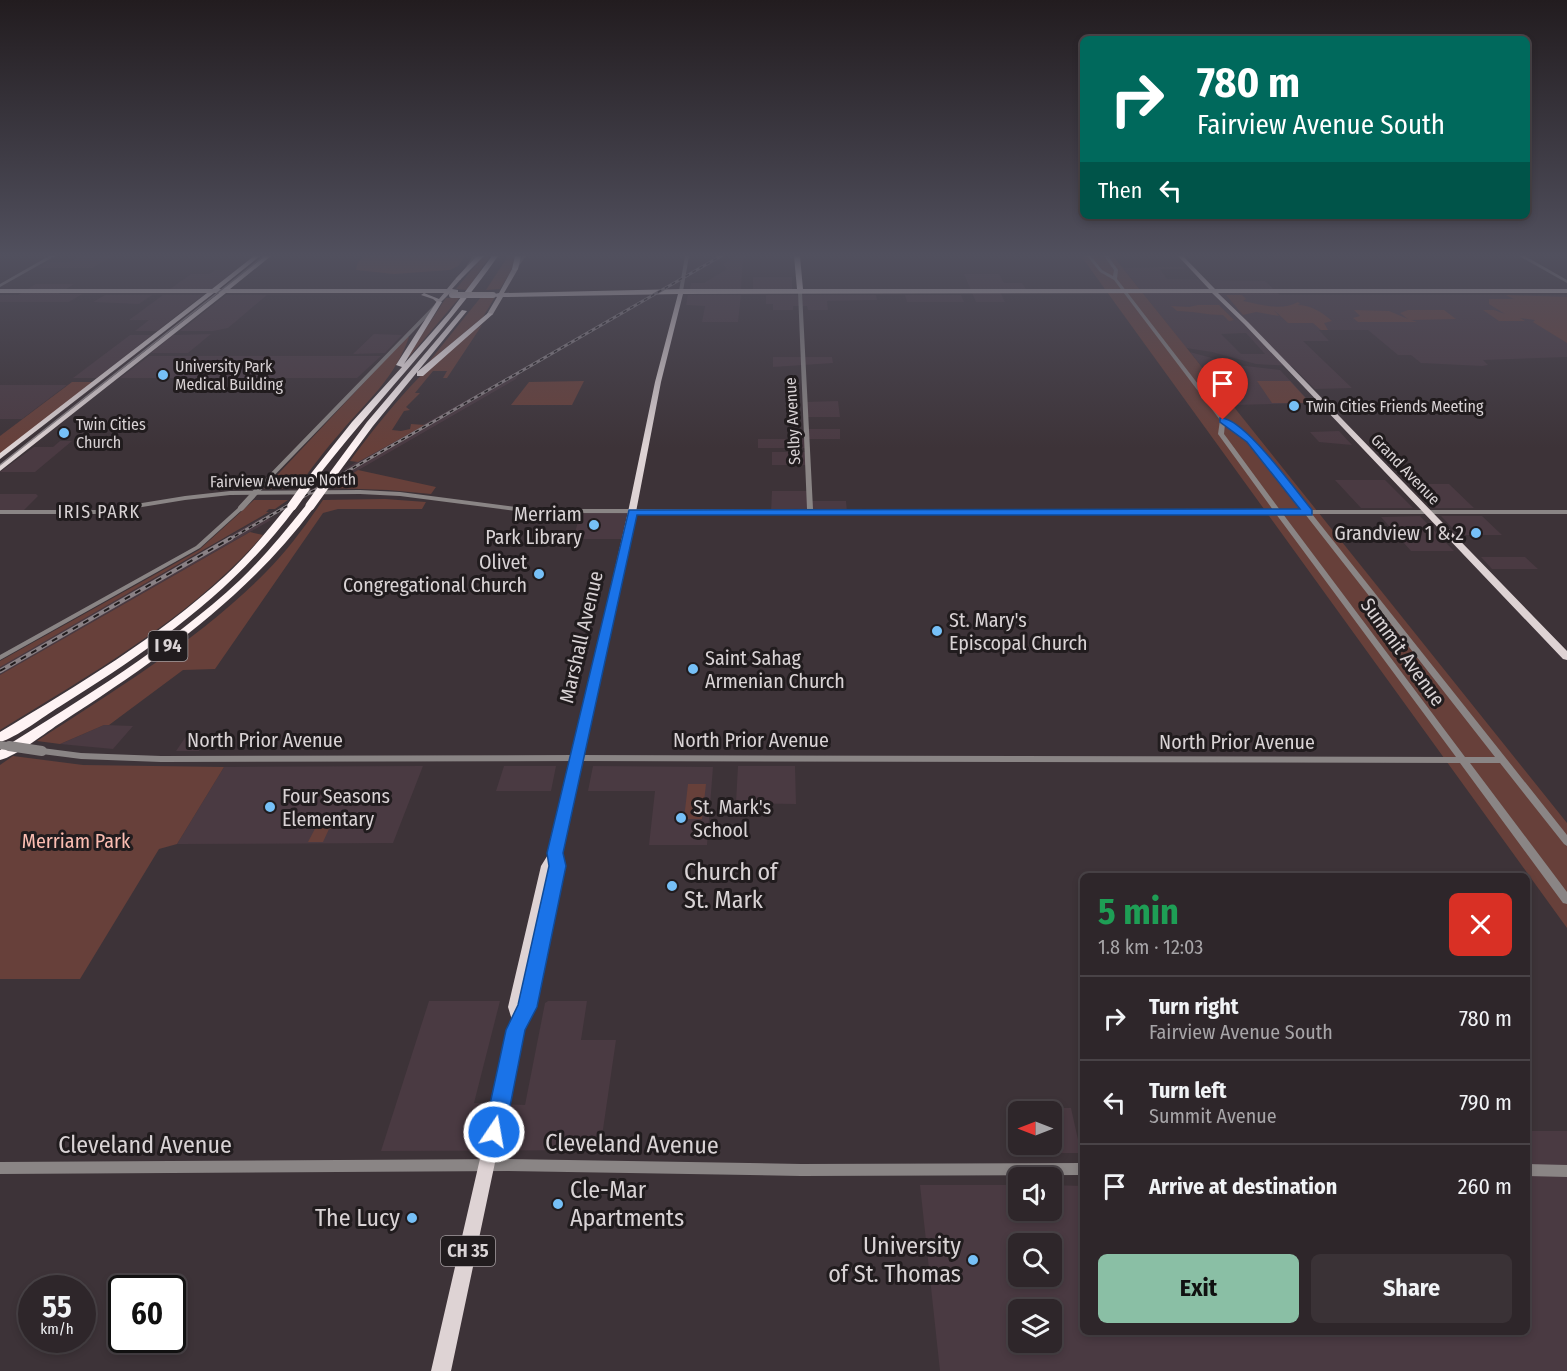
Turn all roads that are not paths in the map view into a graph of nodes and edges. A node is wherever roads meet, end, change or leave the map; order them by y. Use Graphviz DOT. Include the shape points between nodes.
graph roads {
  1 [pos="176,320"];
  2 [pos="189,320"];
  3 [pos="421,320"];
  4 [pos="422,320"];
  5 [pos="428,320"];
  6 [pos="446,320"];
  7 [pos="457,320"];
  8 [pos="481,320"];
  9 [pos="674,320"];
  10 [pos="801,320"];
  11 [pos="1146,320"];
  12 [pos="1242,320"];
  13 [pos="402,362"];
  14 [pos="1223,420"];
  15 [pos="348,432"];
  16 [pos="357,440"];
  17 [pos="0,457"];
  18 [pos="0,469"];
  19 [pos="412,496"];
  20 [pos="156,503"];
  21 [pos="0,512"];
  22 [pos="632,512"];
  23 [pos="810,512"];
  24 [pos="1278,512"];
  25 [pos="1308,512"];
  26 [pos="1428,512"];
  27 [pos="1567,512"];
  28 [pos="1567,657"];
  29 [pos="0,658"];
  30 [pos="0,738"];
  31 [pos="0,745"];
  32 [pos="0,756"];
  33 [pos="576,758"];
  34 [pos="1462,760"];
  35 [pos="1503,760"];
  36 [pos="1567,842"];
  37 [pos="1567,900"];
  38 [pos="488,1165"];
  39 [pos="0,1168"];
  40 [pos="1080,1169"];
  41 [pos="1530,1170"];
  42 [pos="1567,1171"];
  43 [pos="441,1371"];
  1 -- 17 [label="main road"];
  2 -- 18 [label="main road"];
  3 -- 29 [label="street, bridge" via="241,508 198,547"];
  4 -- 13 [label="highway"];
  5 -- 13 [label="highway"];
  6 -- 15 [label="highway, I 94"];
  7 -- 16 [label="highway, I 94"];
  8 -- 16 [label="highway" via="415,378"];
  9 -- 22 [label="main road, Marshall Avenue / CH 35"];
  10 -- 23 [label="street, Selby Avenue"];
  11 -- 14 [label="street, Summit Avenue"];
  12 -- 26 [label="main road, Grand Avenue"];
  13 -- 15 [label="highway"];
  14 -- 24 [label="street, Summit Avenue" via="1221,434"];
  14 -- 25 [label="street, Summit Avenue" via="1250,440"];
  15 -- 30 [label="highway, I 94, bridge" via="253,555 196,608 138,651"];
  16 -- 32 [label="highway, I 94, bridge" via="271,556 214,610 155,655"];
  19 -- 20 [label="street, Fairview Avenue North" via="239,496"];
  19 -- 22 [label="street, Fairview Avenue North" via="532,511"];
  20 -- 21 [label="street, Fairview Avenue North" via="99,512"];
  22 -- 23 [label="street, Fairview Avenue North"];
  22 -- 33 [label="main road, Marshall Avenue / CH 35"];
  23 -- 24 [label="street, Fairview Avenue North"];
  24 -- 25 [label="street, Fairview Avenue North"];
  24 -- 34 [label="street, Summit Avenue"];
  25 -- 26 [label="street, Fairview Avenue North"];
  25 -- 35 [label="street, Summit Avenue"];
  26 -- 27 [label="street, Fairview Avenue North"];
  26 -- 28 [label="main road, Grand Avenue"];
  31 -- 33 [label="street, North Prior Avenue, bridge" via="99,757 161,759"];
  33 -- 34 [label="street, North Prior Avenue"];
  33 -- 38 [label="main road, Marshall Avenue / CH 35" via="532,988 519,1020"];
  34 -- 35 [label="street, North Prior Avenue"];
  34 -- 37 [label="street, Summit Avenue"];
  35 -- 36 [label="street, Summit Avenue"];
  38 -- 39 [label="street, Cleveland Avenue"];
  38 -- 40 [label="street, Cleveland Avenue"];
  38 -- 43 [label="main road, Marshall Avenue / CH 35"];
  41 -- 42 [label="street"];
}
